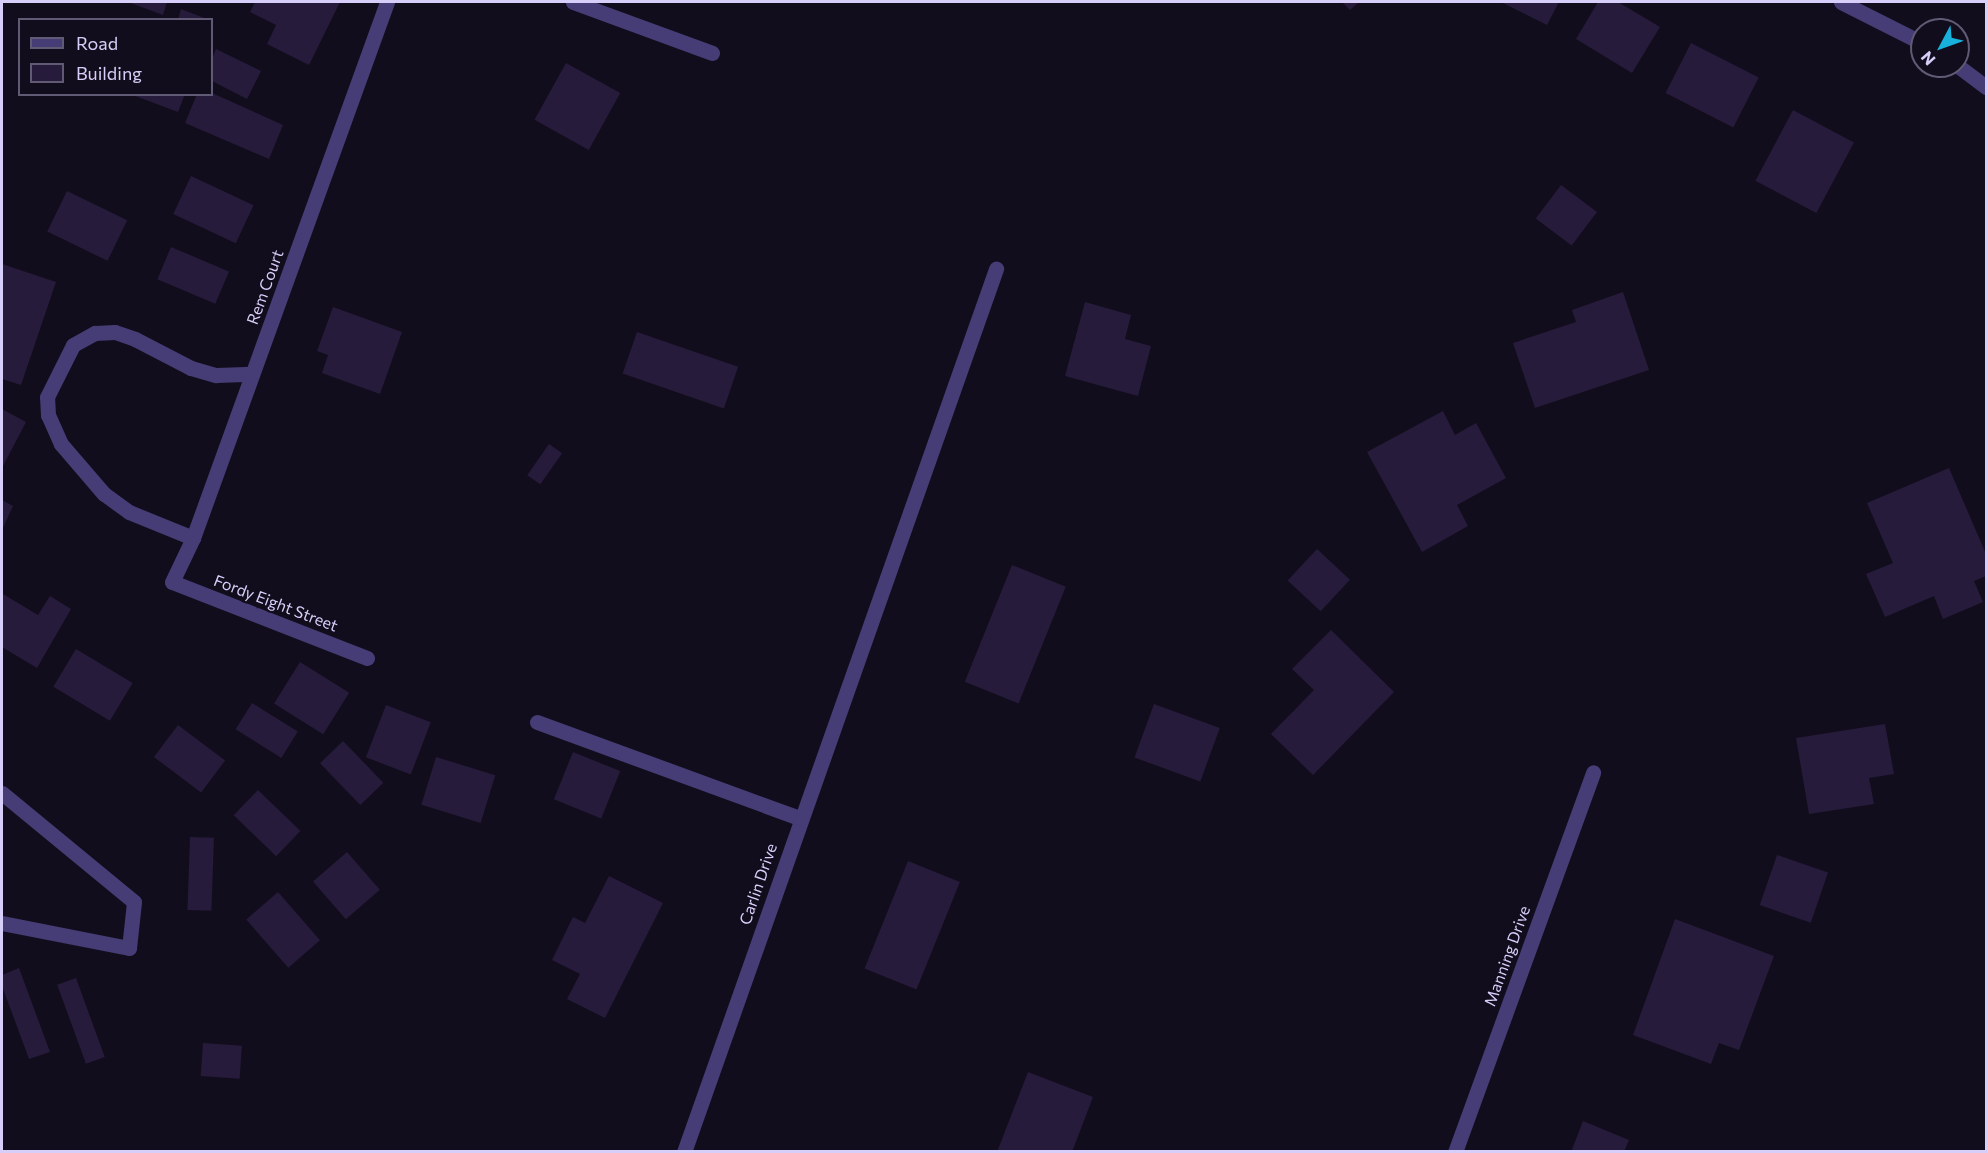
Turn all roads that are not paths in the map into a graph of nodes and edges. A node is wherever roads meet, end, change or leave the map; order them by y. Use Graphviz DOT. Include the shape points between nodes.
graph roads {
  1 [pos="387,2"];
  2 [pos="573,2"];
  3 [pos="1841,2"];
  4 [pos="1910,37"];
  5 [pos="712,53"];
  6 [pos="1970,75"];
  7 [pos="1986,87"];
  8 [pos="996,269"];
  9 [pos="252,374"];
  10 [pos="193,538"];
  11 [pos="172,582"];
  12 [pos="367,658"];
  13 [pos="537,722"];
  14 [pos="1593,772"];
  15 [pos="2,794"];
  16 [pos="799,818"];
  17 [pos="2,923"];
  18 [pos="684,1152"];
  19 [pos="1455,1152"];
  1 -- 9 [label="street, Rem Court"];
  2 -- 5 [label="street"];
  3 -- 4 [label="street"];
  6 -- 7 [label="street"];
  8 -- 16 [label="street, Carlin Drive" via="871,631"];
  9 -- 10 [label="street, Rem Court"];
  9 -- 10 [label="street" via="216,375 115,332 95,333 73,345 47,397 48,416 61,444 104,494 129,512"];
  10 -- 11 [label="street, Rem Court"];
  11 -- 12 [label="street, Fordy Eight Street"];
  13 -- 16 [label="street"];
  14 -- 19 [label="street, Manning Drive"];
  15 -- 17 [label="street" via="134,902 129,948"];
  16 -- 18 [label="street, Carlin Drive"];
}
